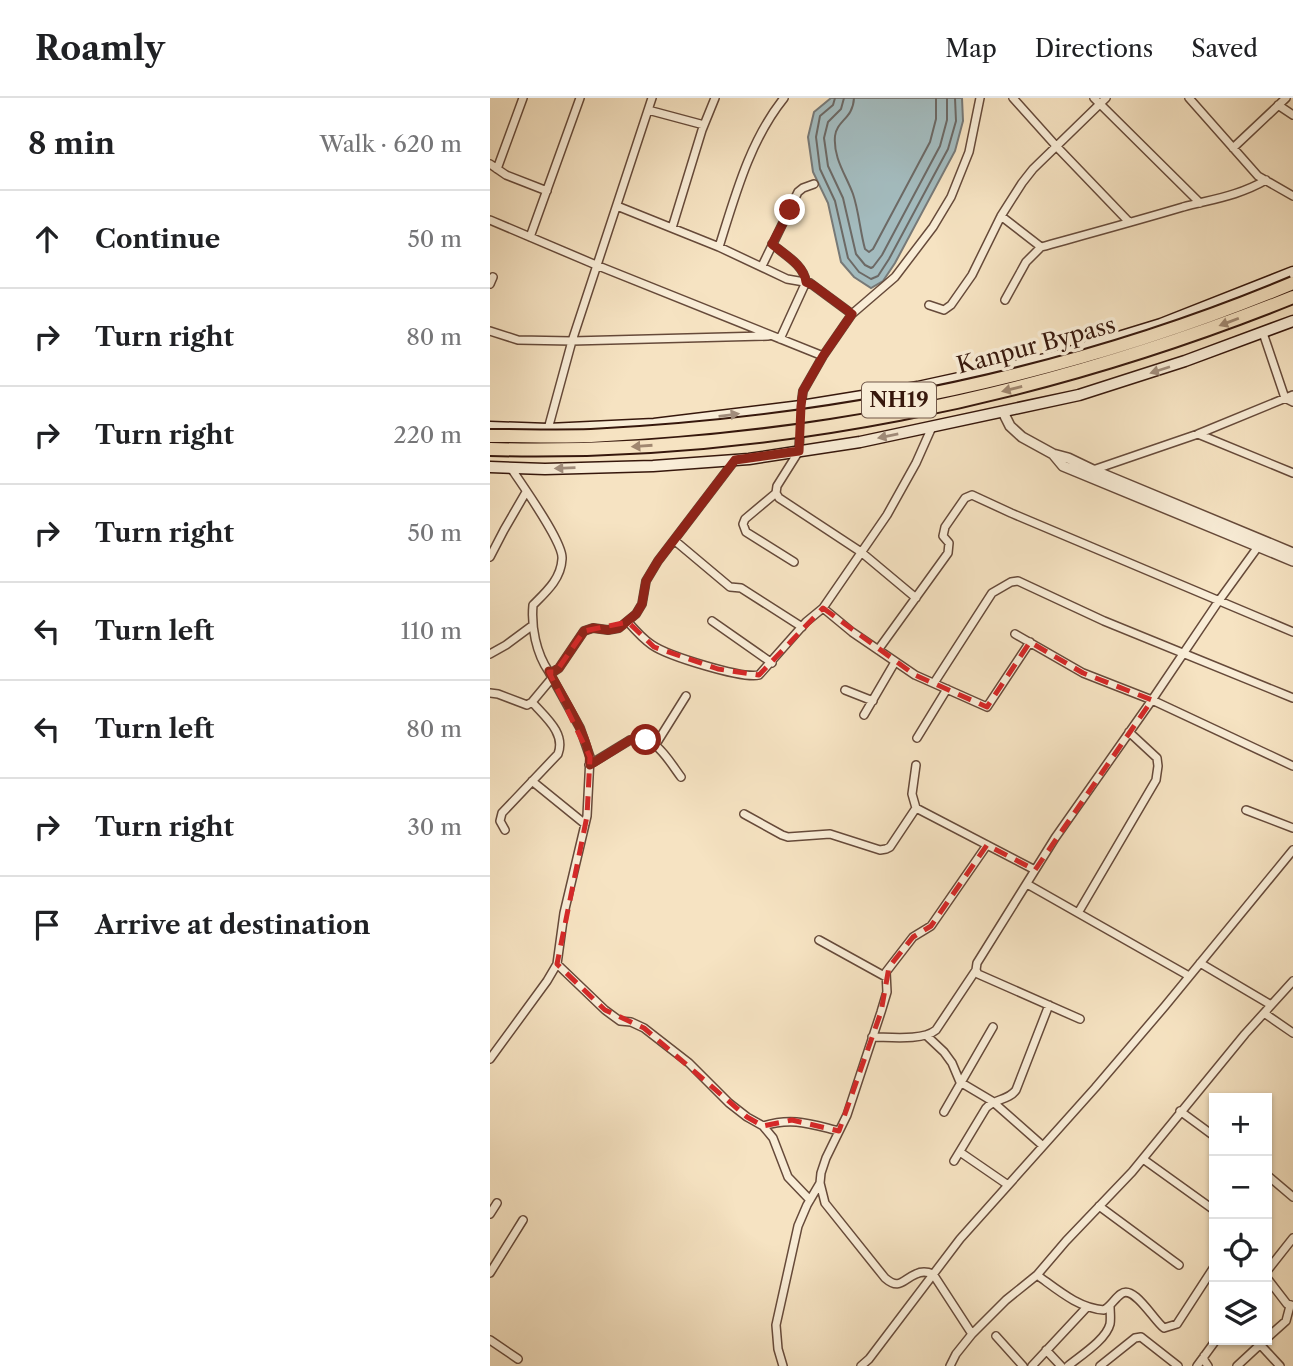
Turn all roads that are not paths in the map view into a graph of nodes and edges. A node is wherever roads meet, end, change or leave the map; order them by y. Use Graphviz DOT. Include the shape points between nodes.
graph roads {
  1 [pos="523,98"];
  2 [pos="580,98"];
  3 [pos="652,98"];
  4 [pos="715,98"];
  5 [pos="784,98"];
  6 [pos="980,98"];
  7 [pos="1013,98"];
  8 [pos="1202,98"];
  9 [pos="1286,98"];
  10 [pos="1100,100"];
  11 [pos="1192,101"];
  12 [pos="1278,105"];
  13 [pos="649,110"];
  14 [pos="1293,115"];
  15 [pos="704,125"];
  16 [pos="1057,147"];
  17 [pos="1233,148"];
  18 [pos="493,166"];
  19 [pos="1266,180"];
  20 [pos="814,184"];
  21 [pos="547,191"];
  22 [pos="1293,196"];
  23 [pos="1200,203"];
  24 [pos="617,206"];
  25 [pos="1001,216"];
  26 [pos="490,220"];
  27 [pos="1129,222"];
  28 [pos="672,228"];
  29 [pos="530,237"];
  30 [pos="772,244"];
  31 [pos="719,247"];
  32 [pos="1041,247"];
  33 [pos="596,265"];
  34 [pos="762,266"];
  35 [pos="1293,272"];
  36 [pos="806,282"];
  37 [pos="1293,283"];
  38 [pos="1293,297"];
  39 [pos="1005,300"];
  40 [pos="929,305"];
  41 [pos="852,314"];
  42 [pos="1293,321"];
  43 [pos="490,331"];
  44 [pos="1263,333"];
  45 [pos="776,338"];
  46 [pos="572,341"];
  47 [pos="823,356"];
  48 [pos="1293,395"];
  49 [pos="1285,398"];
  50 [pos="1293,402"];
  51 [pos="801,406"];
  52 [pos="1003,412"];
  53 [pos="490,427"];
  54 [pos="932,427"];
  55 [pos="548,429"];
  56 [pos="1198,434"];
  57 [pos="490,436"];
  58 [pos="490,449"];
  59 [pos="799,451"];
  60 [pos="735,460"];
  61 [pos="490,467"];
  62 [pos="511,468"];
  63 [pos="1091,473"];
  64 [pos="1293,473"];
  65 [pos="526,492"];
  66 [pos="776,493"];
  67 [pos="674,540"];
  68 [pos="1260,543"];
  69 [pos="861,552"];
  70 [pos="1293,553"];
  71 [pos="490,557"];
  72 [pos="1293,561"];
  73 [pos="794,562"];
  74 [pos="916,598"];
  75 [pos="1218,601"];
  76 [pos="823,608"];
  77 [pos="712,621"];
  78 [pos="628,622"];
  79 [pos="533,625"];
  80 [pos="802,627"];
  81 [pos="1293,632"];
  82 [pos="1015,634"];
  83 [pos="1030,642"];
  84 [pos="878,650"];
  85 [pos="1184,653"];
  86 [pos="490,654"];
  87 [pos="895,662"];
  88 [pos="772,663"];
  89 [pos="550,675"];
  90 [pos="934,683"];
  91 [pos="947,689"];
  92 [pos="845,690"];
  93 [pos="490,693"];
  94 [pos="685,696"];
  95 [pos="1293,698"];
  96 [pos="1152,700"];
  97 [pos="873,701"];
  98 [pos="532,702"];
  99 [pos="864,715"];
  100 [pos="1129,732"];
  101 [pos="917,738"];
  102 [pos="656,744"];
  103 [pos="590,765"];
  104 [pos="916,765"];
  105 [pos="1293,766"];
  106 [pos="681,776"];
  107 [pos="532,781"];
  108 [pos="916,808"];
  109 [pos="1245,810"];
  110 [pos="744,814"];
  111 [pos="585,824"];
  112 [pos="1293,828"];
  113 [pos="505,830"];
  114 [pos="987,845"];
  115 [pos="1293,850"];
  116 [pos="1035,870"];
  117 [pos="1027,884"];
  118 [pos="1078,913"];
  119 [pos="819,940"];
  120 [pos="1200,963"];
  121 [pos="557,964"];
  122 [pos="976,970"];
  123 [pos="1189,976"];
  124 [pos="886,977"];
  125 [pos="1293,981"];
  126 [pos="1049,1005"];
  127 [pos="1271,1005"];
  128 [pos="1264,1013"];
  129 [pos="1080,1019"];
  130 [pos="993,1027"];
  131 [pos="1293,1033"];
  132 [pos="927,1036"];
  133 [pos="872,1037"];
  134 [pos="490,1059"];
  135 [pos="960,1082"];
  136 [pos="992,1101"];
  137 [pos="1180,1111"];
  138 [pos="944,1112"];
  139 [pos="763,1126"];
  140 [pos="839,1131"];
  141 [pos="1209,1132"];
  142 [pos="1043,1146"];
  143 [pos="960,1152"];
  144 [pos="1143,1159"];
  145 [pos="954,1161"];
  146 [pos="1272,1180"];
  147 [pos="820,1183"];
  148 [pos="1008,1185"];
  149 [pos="1293,1197"];
  150 [pos="810,1200"];
  151 [pos="497,1203"];
  152 [pos="1099,1206"];
  153 [pos="1209,1206"];
  154 [pos="490,1214"];
  155 [pos="523,1220"];
  156 [pos="1293,1238"];
  157 [pos="1179,1265"];
  158 [pos="1272,1265"];
  159 [pos="490,1273"];
  160 [pos="933,1274"];
  161 [pos="1037,1275"];
  162 [pos="1209,1275"];
  163 [pos="1270,1282"];
  164 [pos="1291,1305"];
  165 [pos="1110,1306"];
  166 [pos="1087,1307"];
  167 [pos="1272,1332"];
  168 [pos="972,1334"];
  169 [pos="996,1336"];
  170 [pos="490,1340"];
  171 [pos="1212,1345"];
  172 [pos="1257,1345"];
  173 [pos="1265,1345"];
  174 [pos="1046,1350"];
  175 [pos="1204,1356"];
  176 [pos="518,1359"];
  177 [pos="952,1365"];
  178 [pos="783,1366"];
  179 [pos="861,1366"];
  180 [pos="1023,1366"];
  181 [pos="1032,1366"];
  182 [pos="1061,1366"];
  183 [pos="1068,1366"];
  184 [pos="1100,1366"];
  185 [pos="1178,1366"];
  186 [pos="1197,1366"];
  187 [pos="1208,1366"];
  188 [pos="1237,1366"];
  189 [pos="1280,1366"];
  1 -- 18 [label="street"];
  2 -- 21 [label="street"];
  3 -- 13 [label="street"];
  4 -- 15 [label="street"];
  5 -- 31 [label="street" via="749,160"];
  6 -- 41 [label="street" via="969,152 951,197 894,277"];
  7 -- 16 [label="street"];
  8 -- 11 [label="street"];
  9 -- 12 [label="street"];
  10 -- 16 [label="street"];
  10 -- 23 [label="street"];
  11 -- 17 [label="street"];
  12 -- 14 [label="street"];
  12 -- 17 [label="street"];
  13 -- 15 [label="street"];
  13 -- 24 [label="street"];
  15 -- 28 [label="street"];
  16 -- 25 [label="street" via="1033,169"];
  16 -- 27 [label="street"];
  17 -- 19 [label="street"];
  18 -- 21 [label="street"];
  19 -- 22 [label="street"];
  19 -- 23 [label="street"];
  20 -- 30 [label="street" via="798,192"];
  21 -- 29 [label="street"];
  23 -- 27 [label="street"];
  24 -- 28 [label="street"];
  24 -- 33 [label="street"];
  25 -- 32 [label="street"];
  25 -- 40 [label="street" via="972,275 951,305 944,310"];
  26 -- 29 [label="street"];
  27 -- 32 [label="street"];
  28 -- 31 [label="street"];
  29 -- 33 [label="street"];
  30 -- 34 [label="street"];
  30 -- 36 [label="street" via="801,268"];
  31 -- 34 [label="street"];
  32 -- 39 [label="street" via="1026,262"];
  33 -- 45 [label="street"];
  33 -- 46 [label="street"];
  34 -- 36 [label="street" via="787,279"];
  35 -- 51 [label="main road" via="1161,324 1050,358"];
  36 -- 41 [label="street"];
  36 -- 45 [label="street"];
  37 -- 57 [label="highway, Kanpur Bypass / NH19, bridge" via="1098,352 942,392 706,428 589,436"];
  38 -- 58 [label="highway, Kanpur Bypass / NH19, one-way, bridge" via="1075,373 894,415 699,442"];
  41 -- 47 [label="street"];
  42 -- 44 [label="main road"];
  43 -- 46 [label="street" via="518,340"];
  44 -- 49 [label="street"];
  44 -- 52 [label="main road, one-way" via="1079,395"];
  45 -- 46 [label="street"];
  45 -- 47 [label="street"];
  46 -- 55 [label="street"];
  47 -- 51 [label="street" via="803,391"];
  48 -- 49 [label="street"];
  49 -- 50 [label="street"];
  49 -- 56 [label="street"];
  55 -- 51 [label="main road, one-way" via="654,424"];
  51 -- 59 [label="street"];
  52 -- 54 [label="main road"];
  52 -- 63 [label="street" via="1022,437 1053,454 1063,466"];
  53 -- 55 [label="main road"];
  54 -- 59 [label="main road, one-way"];
  54 -- 69 [label="street" via="887,515"];
  56 -- 63 [label="street"];
  56 -- 64 [label="street"];
  59 -- 60 [label="main road"];
  59 -- 66 [label="street"];
  60 -- 62 [label="main road, one-way"];
  60 -- 67 [label="street"];
  61 -- 62 [label="main road"];
  62 -- 65 [label="street"];
  63 -- 68 [label="street"];
  65 -- 71 [label="street"];
  65 -- 79 [label="street" via="563,556 555,581 533,605"];
  66 -- 69 [label="street"];
  66 -- 73 [label="street" via="745,519 744,528"];
  67 -- 78 [label="street" via="646,581 642,604"];
  67 -- 80 [label="street" via="730,587 741,588"];
  68 -- 70 [label="street"];
  68 -- 72 [label="street"];
  68 -- 75 [label="street"];
  69 -- 74 [label="street"];
  69 -- 76 [label="street"];
  74 -- 75 [label="street" via="948,553 945,527 972,495"];
  74 -- 84 [label="street"];
  75 -- 81 [label="street"];
  75 -- 85 [label="street"];
  76 -- 80 [label="street"];
  76 -- 84 [label="street"];
  77 -- 88 [label="street"];
  78 -- 88 [label="street" via="654,647 718,669 752,677"];
  78 -- 89 [label="street" via="619,628 584,631"];
  79 -- 86 [label="street"];
  79 -- 89 [label="street"];
  80 -- 88 [label="street"];
  82 -- 83 [label="street"];
  83 -- 91 [label="street" via="987,707"];
  83 -- 96 [label="street" via="1083,673"];
  84 -- 87 [label="street"];
  85 -- 90 [label="street" via="1018,581 992,593"];
  85 -- 95 [label="street"];
  85 -- 96 [label="street"];
  87 -- 90 [label="street"];
  87 -- 97 [label="street"];
  89 -- 98 [label="street"];
  89 -- 103 [label="street" via="580,728"];
  90 -- 91 [label="street"];
  91 -- 101 [label="street"];
  92 -- 97 [label="street"];
  93 -- 98 [label="street" via="520,704"];
  94 -- 102 [label="street"];
  96 -- 100 [label="street"];
  96 -- 105 [label="street"];
  97 -- 99 [label="street"];
  98 -- 107 [label="street" via="557,732 560,748"];
  100 -- 116 [label="street"];
  100 -- 118 [label="street" via="1157,758 1156,779"];
  102 -- 103 [label="street" via="630,740"];
  102 -- 106 [label="street"];
  103 -- 111 [label="street"];
  104 -- 108 [label="street" via="912,794"];
  107 -- 111 [label="street"];
  107 -- 113 [label="street" via="502,813"];
  108 -- 110 [label="street" via="890,846 880,850 830,834 788,837"];
  108 -- 114 [label="street"];
  109 -- 112 [label="street"];
  111 -- 121 [label="street"];
  114 -- 116 [label="street"];
  114 -- 124 [label="street" via="931,926 914,937"];
  115 -- 120 [label="street"];
  116 -- 117 [label="street"];
  117 -- 118 [label="street"];
  117 -- 122 [label="street" via="976,963"];
  118 -- 123 [label="street"];
  119 -- 124 [label="street"];
  120 -- 123 [label="street"];
  120 -- 127 [label="street"];
  121 -- 134 [label="street"];
  121 -- 139 [label="street" via="605,1010 620,1021 644,1028 689,1063 729,1103"];
  122 -- 126 [label="street"];
  122 -- 132 [label="street" via="936,1030"];
  123 -- 142 [label="street"];
  124 -- 133 [label="street" via="887,992"];
  125 -- 127 [label="street"];
  126 -- 129 [label="street"];
  126 -- 136 [label="street" via="1016,1090 1012,1096"];
  127 -- 128 [label="street"];
  128 -- 131 [label="street"];
  128 -- 137 [label="street"];
  130 -- 135 [label="street"];
  132 -- 133 [label="street"];
  132 -- 135 [label="street" via="952,1062"];
  133 -- 140 [label="street"];
  135 -- 136 [label="street"];
  135 -- 138 [label="street"];
  136 -- 142 [label="street"];
  136 -- 143 [label="street"];
  137 -- 141 [label="street"];
  137 -- 144 [label="street"];
  139 -- 140 [label="street" via="792,1121"];
  139 -- 150 [label="street" via="773,1138 788,1177"];
  140 -- 147 [label="street"];
  142 -- 148 [label="street"];
  143 -- 145 [label="street"];
  143 -- 148 [label="street"];
  144 -- 152 [label="street"];
  144 -- 153 [label="street"];
  146 -- 149 [label="street"];
  147 -- 150 [label="street"];
  147 -- 160 [label="street" via="825,1203 891,1283 902,1283 916,1273"];
  148 -- 160 [label="street"];
  150 -- 178 [label="street" via="798,1226 776,1325"];
  151 -- 154 [label="street"];
  152 -- 157 [label="street"];
  152 -- 161 [label="street"];
  155 -- 159 [label="street"];
  156 -- 158 [label="street"];
  160 -- 168 [label="street"];
  160 -- 179 [label="street"];
  161 -- 166 [label="street"];
  161 -- 168 [label="street"];
  162 -- 165 [label="street" via="1177,1324 1168,1328 1159,1325 1131,1292 1121,1294"];
  163 -- 164 [label="street"];
  164 -- 167 [label="street" via="1286,1321"];
  165 -- 166 [label="street" via="1104,1310"];
  165 -- 183 [label="street" via="1108,1328"];
  166 -- 174 [label="street"];
  168 -- 177 [label="street"];
  169 -- 180 [label="street"];
  170 -- 176 [label="street"];
  171 -- 175 [label="street"];
  172 -- 188 [label="street"];
  173 -- 189 [label="street"];
  174 -- 181 [label="street"];
  174 -- 182 [label="street"];
  175 -- 186 [label="street"];
  175 -- 187 [label="street"];
  184 -- 185 [label="street" via="1141,1337"];
}
